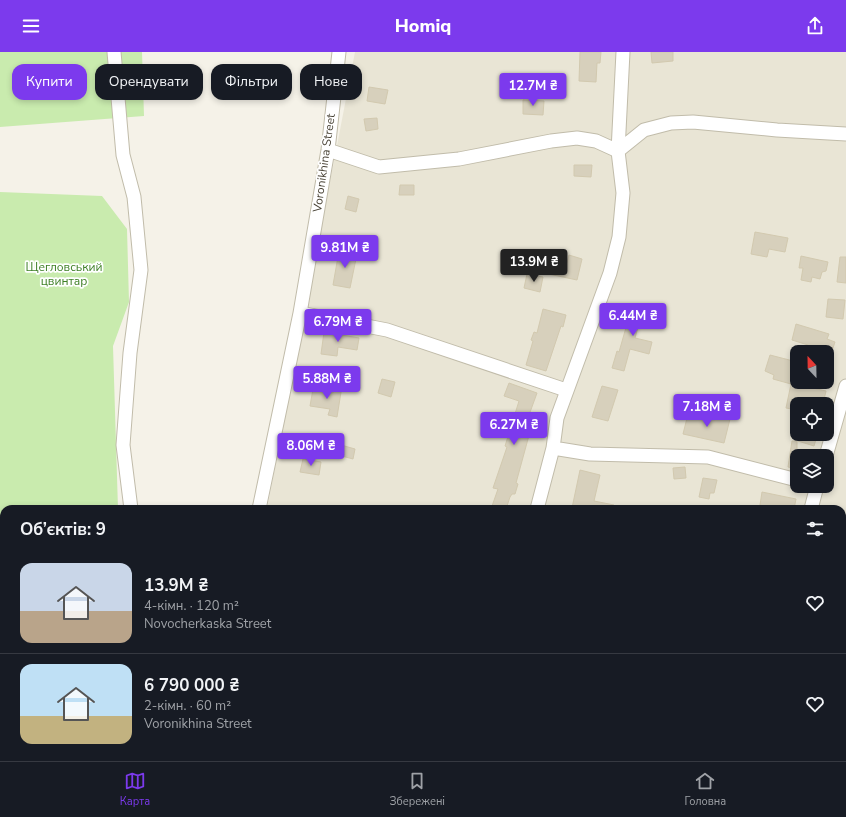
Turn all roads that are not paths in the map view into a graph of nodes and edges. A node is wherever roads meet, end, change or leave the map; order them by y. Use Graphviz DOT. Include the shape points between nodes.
graph roads {
  1 [pos="114,52"];
  2 [pos="339,52"];
  3 [pos="623,52"];
  4 [pos="846,134"];
  5 [pos="328,150"];
  6 [pos="618,151"];
  7 [pos="300,313"];
  8 [pos="846,386"];
  9 [pos="566,390"];
  10 [pos="553,448"];
  11 [pos="828,449"];
  12 [pos="790,478"];
  13 [pos="815,493"];
  14 [pos="130,505"];
  15 [pos="260,505"];
  16 [pos="538,505"];
  17 [pos="812,505"];
  1 -- 14 [label="street" via="123,155 134,197 141,270 130,353 123,445"];
  2 -- 5 [label="street, Voronikhina Street"];
  3 -- 6 [label="street"];
  4 -- 6 [label="street" via="693,122 671,123 644,130"];
  5 -- 6 [label="street" via="379,166 459,160 551,140 577,138 596,141"];
  5 -- 7 [label="street, Voronikhina Street"];
  6 -- 9 [label="street" via="623,193 619,237 610,273"];
  7 -- 9 [label="street" via="387,330"];
  7 -- 15 [label="street, Voronikhina Street"];
  8 -- 11 [label="street"];
  9 -- 10 [label="street" via="557,418"];
  10 -- 12 [label="street" via="590,454 708,457"];
  10 -- 16 [label="street"];
  13 -- 17 [label="street"];
}
